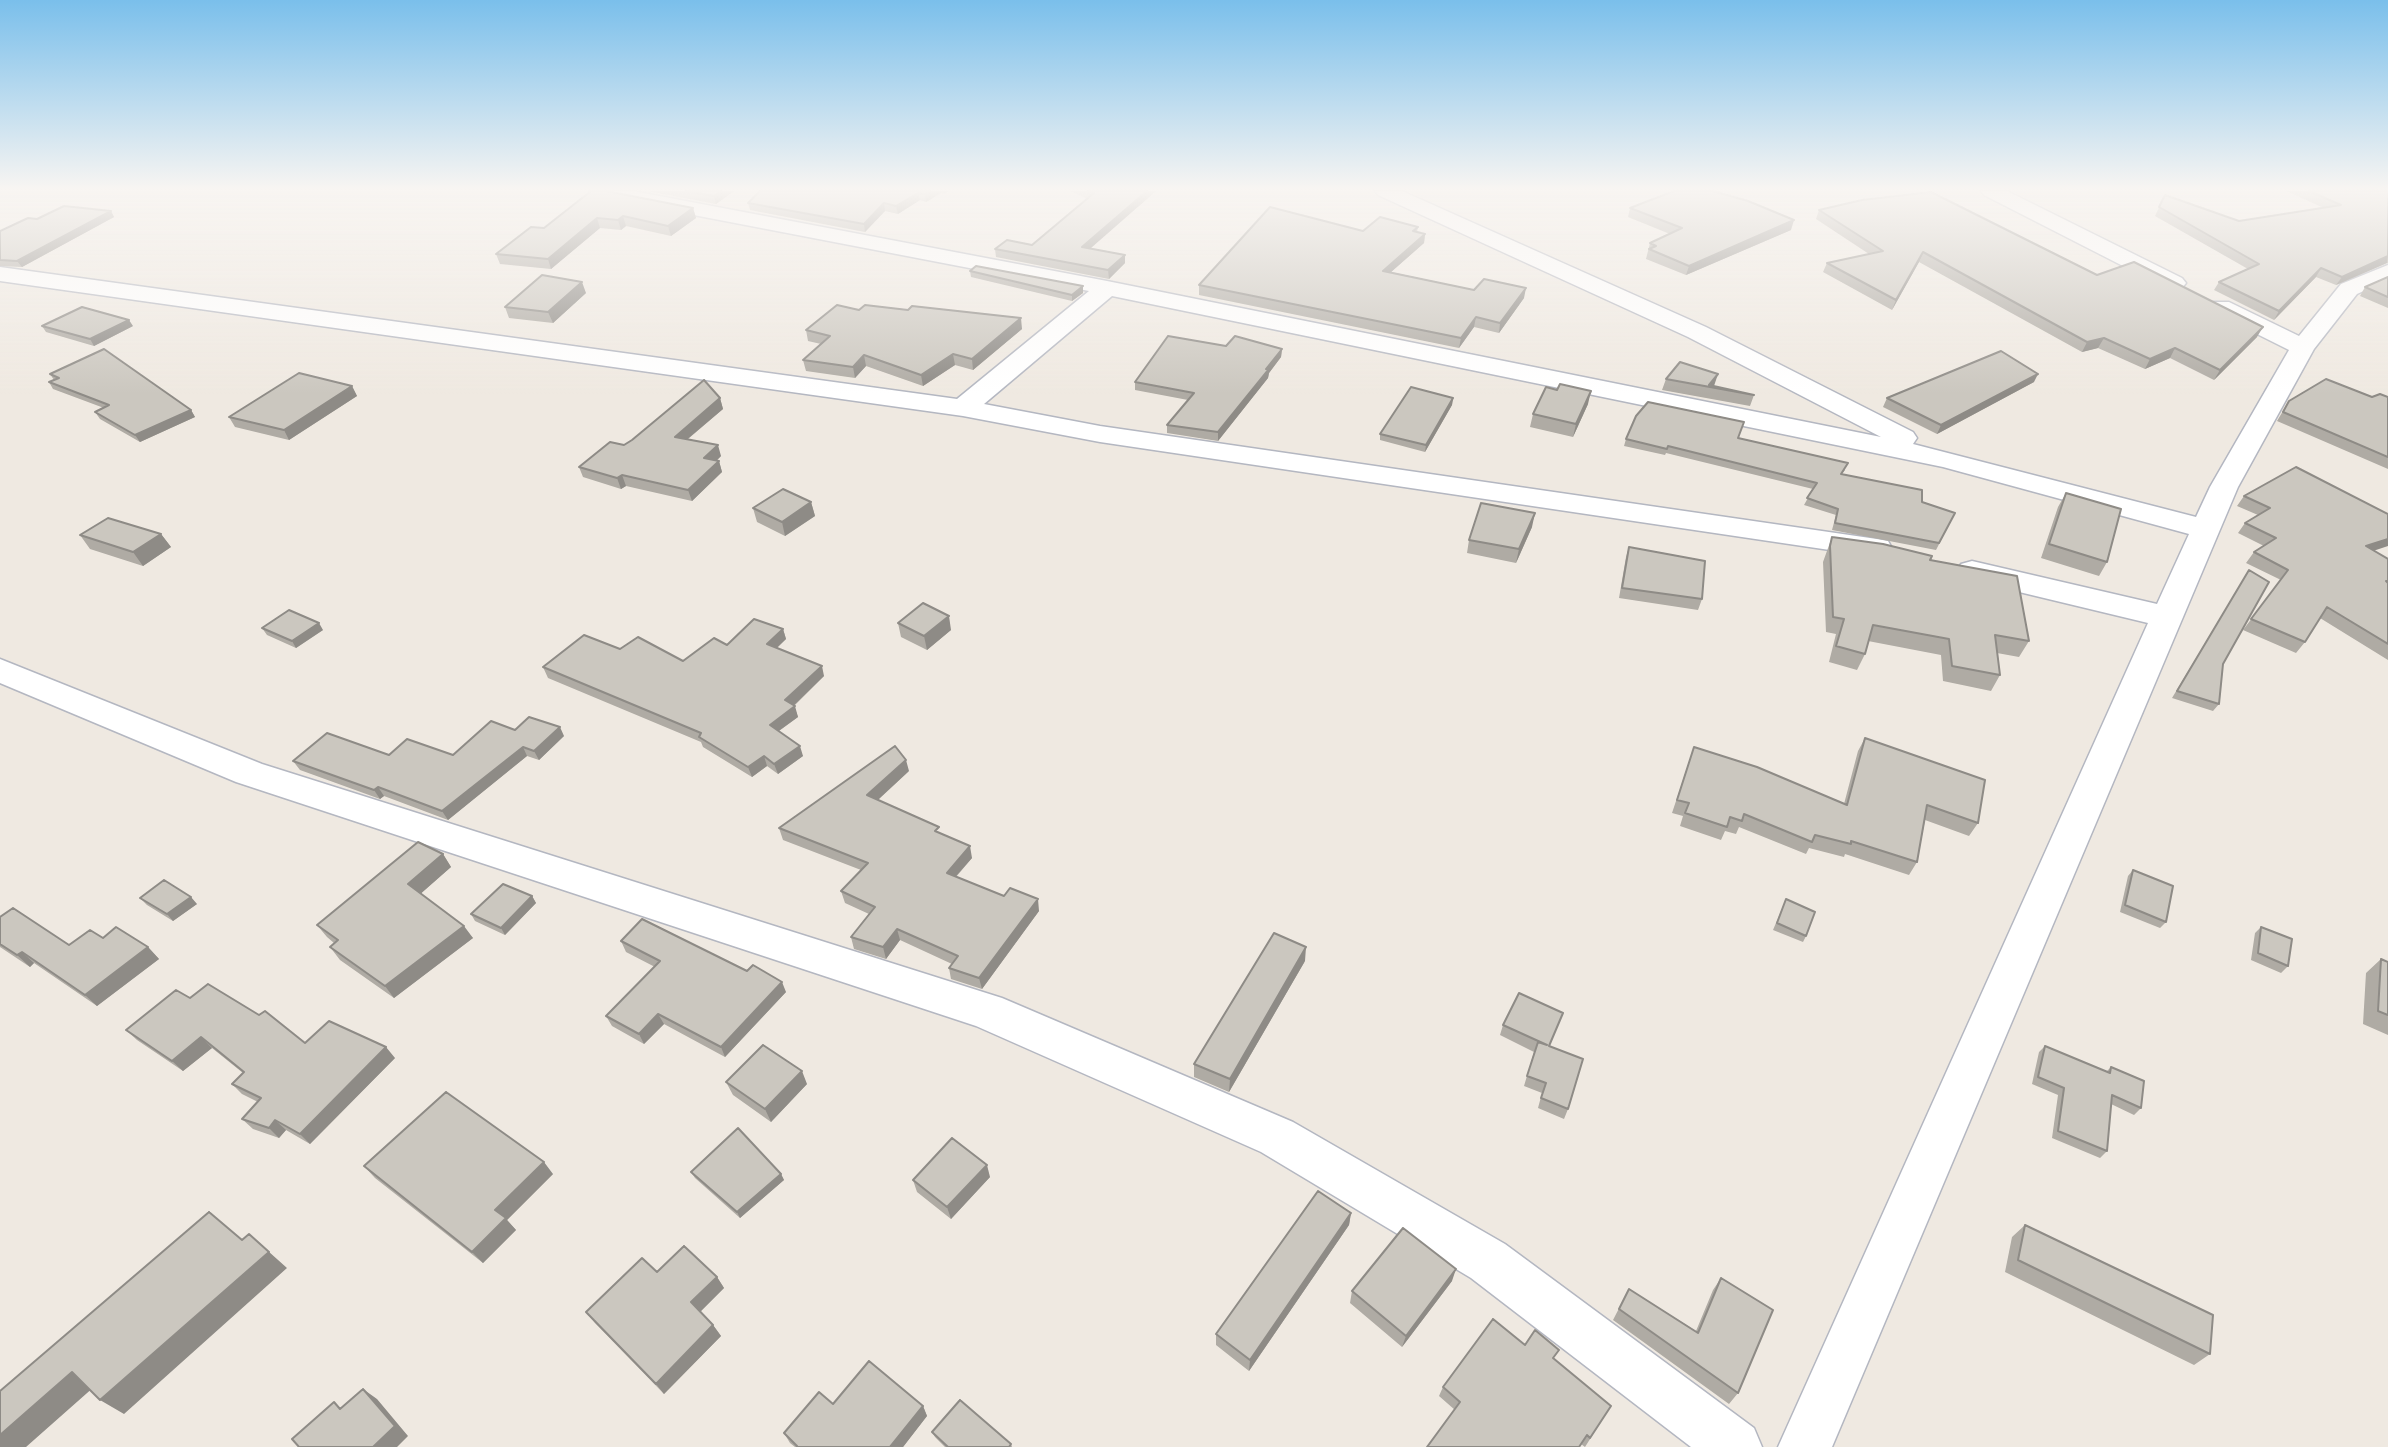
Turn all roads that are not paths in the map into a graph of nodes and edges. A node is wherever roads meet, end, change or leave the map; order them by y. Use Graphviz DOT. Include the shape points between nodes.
graph roads {
  1 [pos="953,259"];
  2 [pos="1534,259"];
  3 [pos="2125,259"];
  4 [pos="2388,272"];
  5 [pos="0,274"];
  6 [pos="1107,288"];
  7 [pos="2303,347"];
  8 [pos="963,408"];
  9 [pos="1947,459"];
  10 [pos="2206,530"];
  11 [pos="1902,554"];
  12 [pos="1942,564"];
  13 [pos="2168,617"];
  14 [pos="0,670"];
  15 [pos="1735,1447"];
  16 [pos="1805,1447"];
  1 -- 6 [label="street"];
  2 -- 9 [label="street" via="1697,332"];
  3 -- 7 [label="street"];
  4 -- 7 [label="street" via="2349,289"];
  5 -- 8 [label="street"];
  6 -- 8 [label="street"];
  6 -- 9 [label="street"];
  7 -- 10 [label="street" via="2224,487"];
  8 -- 11 [label="street" via="1100,434"];
  9 -- 10 [label="street"];
  10 -- 13 [label="street"];
  12 -- 13 [label="street"];
  13 -- 16 [label="street"];
  14 -- 15 [label="street" via="249,773 987,1011 1277,1137 1488,1261"];
}
